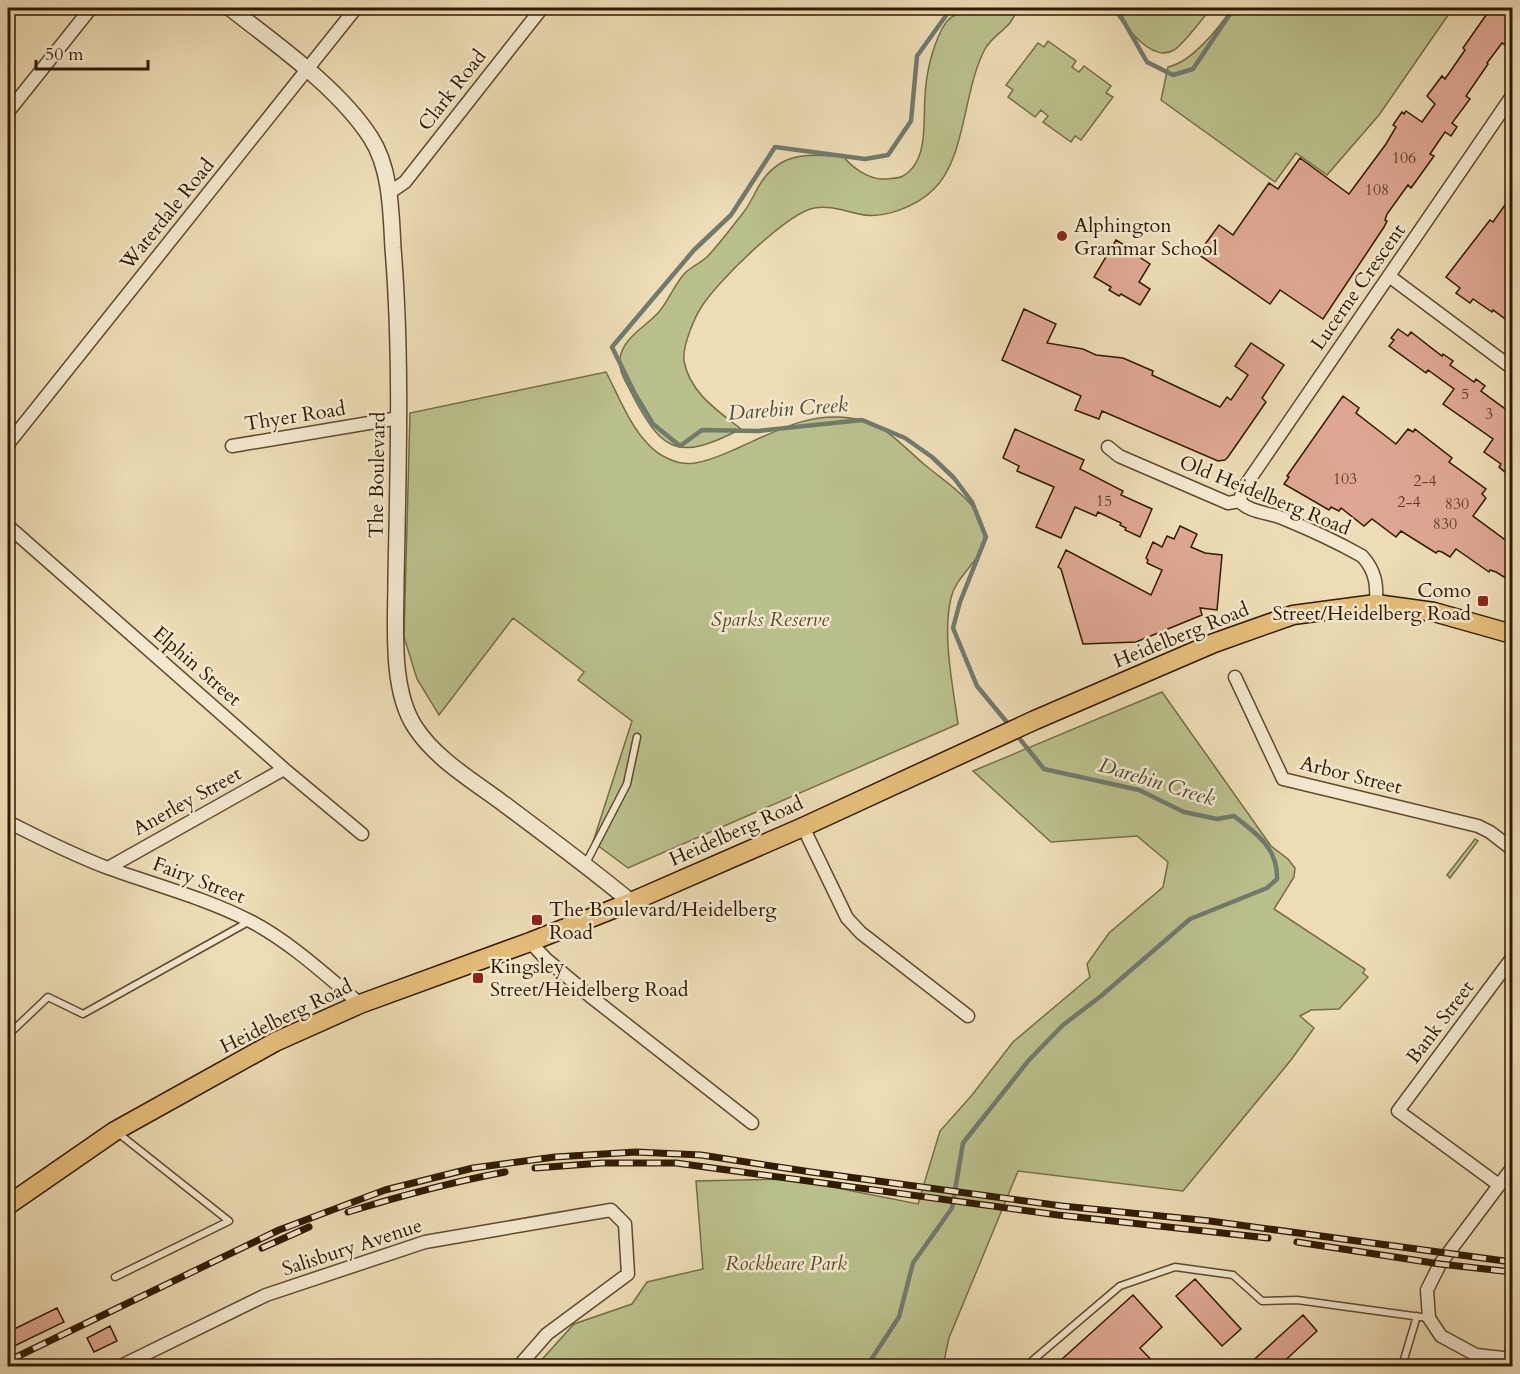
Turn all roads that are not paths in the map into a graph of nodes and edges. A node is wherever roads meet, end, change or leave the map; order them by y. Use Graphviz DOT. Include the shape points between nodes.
graph roads {
  1 [pos="92,8"];
  2 [pos="230,8"];
  3 [pos="356,8"];
  4 [pos="542,8"];
  5 [pos="307,70"];
  6 [pos="1512,99"];
  7 [pos="8,112"];
  8 [pos="389,193"];
  9 [pos="1389,276"];
  10 [pos="1512,368"];
  11 [pos="399,418"];
  12 [pos="8,444"];
  13 [pos="232,446"];
  14 [pos="1108,447"];
  15 [pos="1239,501"];
  16 [pos="8,526"];
  17 [pos="1376,604"];
  18 [pos="1512,634"];
  19 [pos="1235,677"];
  20 [pos="637,737"];
  21 [pos="284,769"];
  22 [pos="8,822"];
  23 [pos="803,827"];
  24 [pos="362,834"];
  25 [pos="1512,849"];
  26 [pos="585,865"];
  27 [pos="108,868"];
  28 [pos="631,902"];
  29 [pos="250,921"];
  30 [pos="530,942"];
  31 [pos="1512,958"];
  32 [pos="360,1004"];
  33 [pos="968,1016"];
  34 [pos="8,1035"];
  35 [pos="752,1124"];
  36 [pos="115,1131"];
  37 [pos="1511,1172"];
  38 [pos="1499,1185"];
  39 [pos="8,1205"];
  40 [pos="116,1277"];
  41 [pos="1423,1317"];
  42 [pos="1512,1359"];
  43 [pos="121,1366"];
  44 [pos="519,1366"];
  45 [pos="1026,1366"];
  46 [pos="1402,1366"];
  1 -- 7 [label="street"];
  2 -- 5 [label="street, The Boulevard"];
  3 -- 5 [label="street, Waterdale Road"];
  4 -- 8 [label="street, Clark Road" via="405,182"];
  5 -- 8 [label="street, The Boulevard" via="351,110 373,140"];
  5 -- 12 [label="street, Waterdale Road"];
  6 -- 9 [label="street, Lucerne Crescent"];
  8 -- 11 [label="street, The Boulevard" via="398,306"];
  9 -- 10 [label="street"];
  9 -- 15 [label="street, Lucerne Crescent" via="1245,486"];
  11 -- 13 [label="street, Thyer Road"];
  11 -- 26 [label="street, The Boulevard" via="395,640 400,691 415,726 444,759"];
  14 -- 15 [label="street, Old Heidelberg Road" via="1119,456 1228,503"];
  15 -- 17 [label="street, Old Heidelberg Road" via="1362,556 1371,566 1377,585"];
  16 -- 21 [label="street, Elphin Street"];
  17 -- 18 [label="main road, Heidelberg Road" via="1434,612"];
  17 -- 23 [label="main road, Heidelberg Road" via="1293,615 1214,643 954,756"];
  19 -- 25 [label="street, Arbor Street" via="1283,779 1478,826"];
  20 -- 26 [label="lane" via="627,783"];
  21 -- 24 [label="street, Elphin Street"];
  21 -- 27 [label="street, Anerley Street"];
  22 -- 27 [label="street, Fairy Street"];
  23 -- 28 [label="main road, Heidelberg Road"];
  23 -- 33 [label="street" via="847,918"];
  26 -- 28 [label="street, The Boulevard"];
  27 -- 29 [label="street, Fairy Street"];
  28 -- 30 [label="main road, Heidelberg Road"];
  29 -- 32 [label="street, Fairy Street"];
  29 -- 34 [label="lane" via="83,1014 48,997"];
  30 -- 32 [label="main road, Heidelberg Road"];
  30 -- 35 [label="street" via="590,996"];
  31 -- 38 [label="street, Bank Street" via="1398,1110"];
  32 -- 36 [label="main road, Heidelberg Road" via="274,1042"];
  36 -- 39 [label="main road, Heidelberg Road"];
  36 -- 40 [label="lane" via="229,1221"];
  37 -- 38 [label="street"];
  38 -- 41 [label="street" via="1440,1264 1427,1290"];
  41 -- 42 [label="street" via="1441,1336 1476,1355"];
  41 -- 45 [label="lane" via="1297,1300 1262,1301 1233,1275 1175,1267 1120,1286"];
  41 -- 46 [label="lane"];
  43 -- 44 [label="street, Salisbury Avenue" via="266,1296 425,1242 611,1210 625,1224 628,1274 547,1334"];
}
